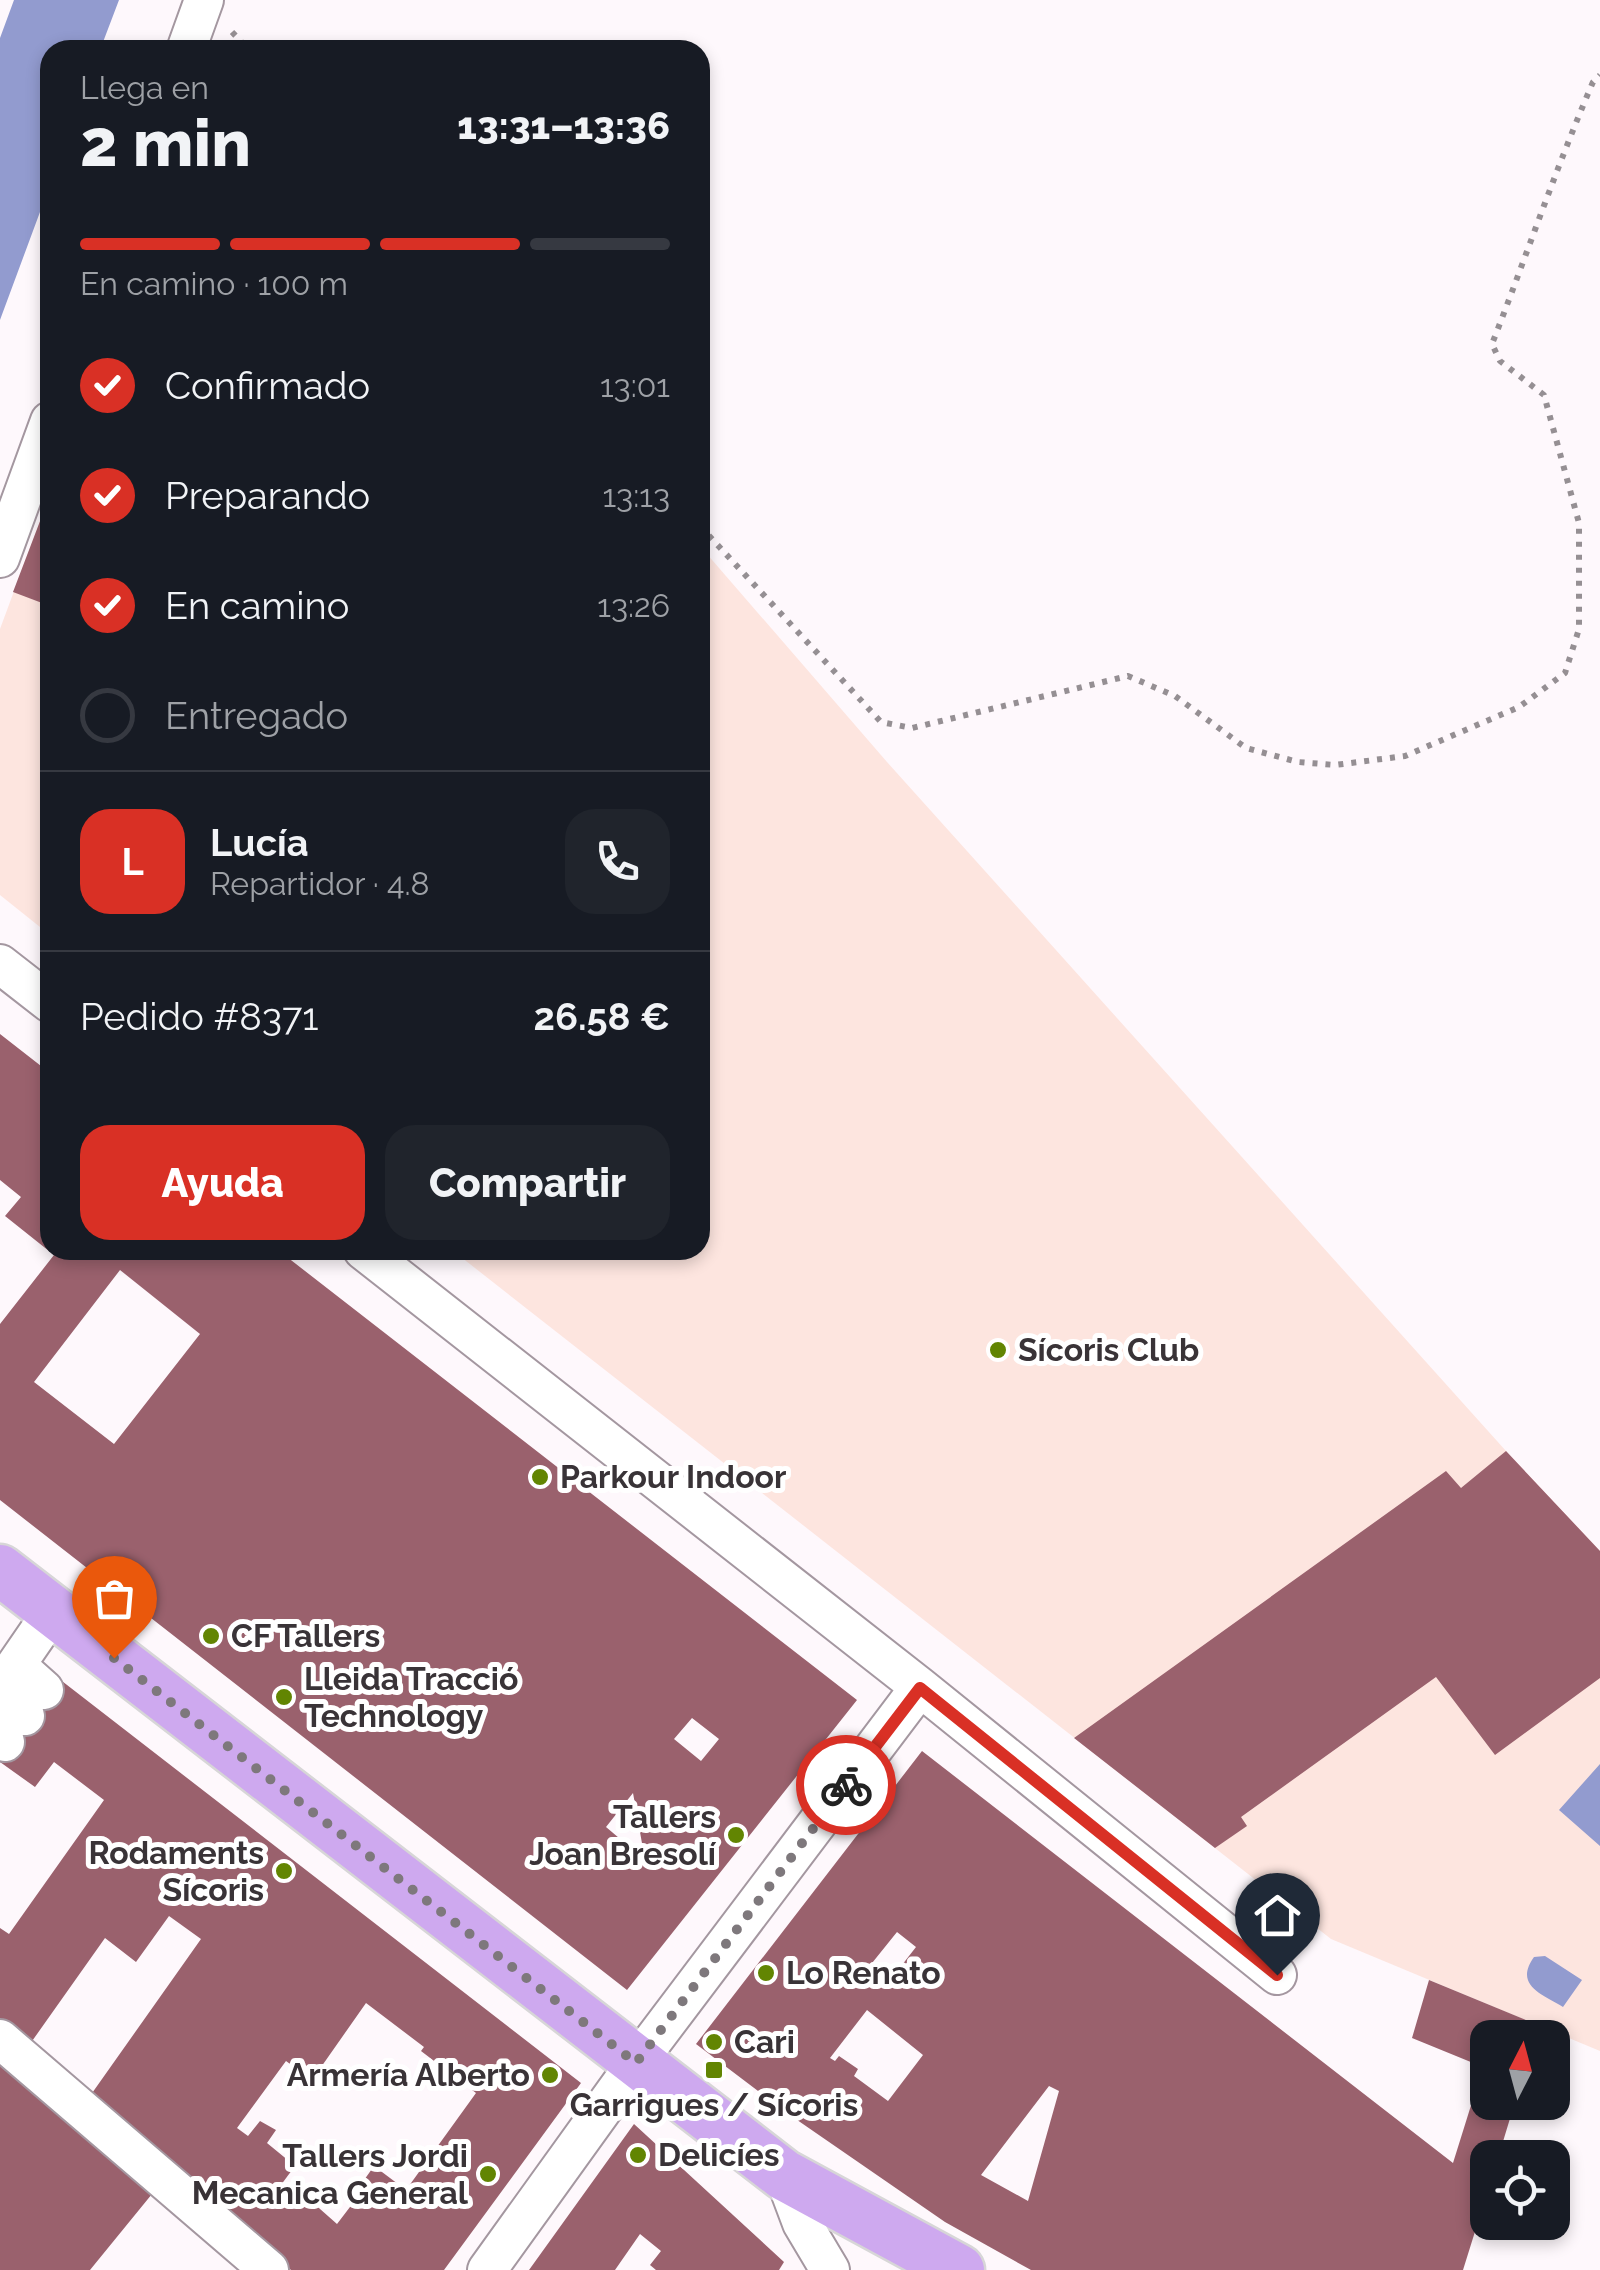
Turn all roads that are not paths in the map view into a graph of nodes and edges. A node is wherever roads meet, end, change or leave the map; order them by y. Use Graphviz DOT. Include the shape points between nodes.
graph roads {
  1 [pos="204,0"];
  2 [pos="190,40"];
  3 [pos="40,448"];
  4 [pos="0,558"];
  5 [pos="0,964"];
  6 [pos="40,996"];
  7 [pos="377,1260"];
  8 [pos="0,1570"];
  9 [pos="53,1611"];
  10 [pos="920,1688"];
  11 [pos="13,1705"];
  12 [pos="1277,1975"];
  13 [pos="0,2039"];
  14 [pos="636,2063"];
  15 [pos="784,2175"];
  16 [pos="269,2270"];
  17 [pos="487,2270"];
  18 [pos="830,2270"];
  19 [pos="959,2270"];
  1 -- 2 [label="street"];
  3 -- 4 [label="street"];
  5 -- 6 [label="street"];
  7 -- 10 [label="street"];
  8 -- 9 [label="main road"];
  9 -- 11 [label="street"];
  9 -- 14 [label="main road"];
  10 -- 12 [label="street"];
  10 -- 14 [label="street"];
  13 -- 16 [label="street"];
  14 -- 15 [label="main road"];
  14 -- 17 [label="street"];
  15 -- 18 [label="street"];
  15 -- 19 [label="main road"];
}
